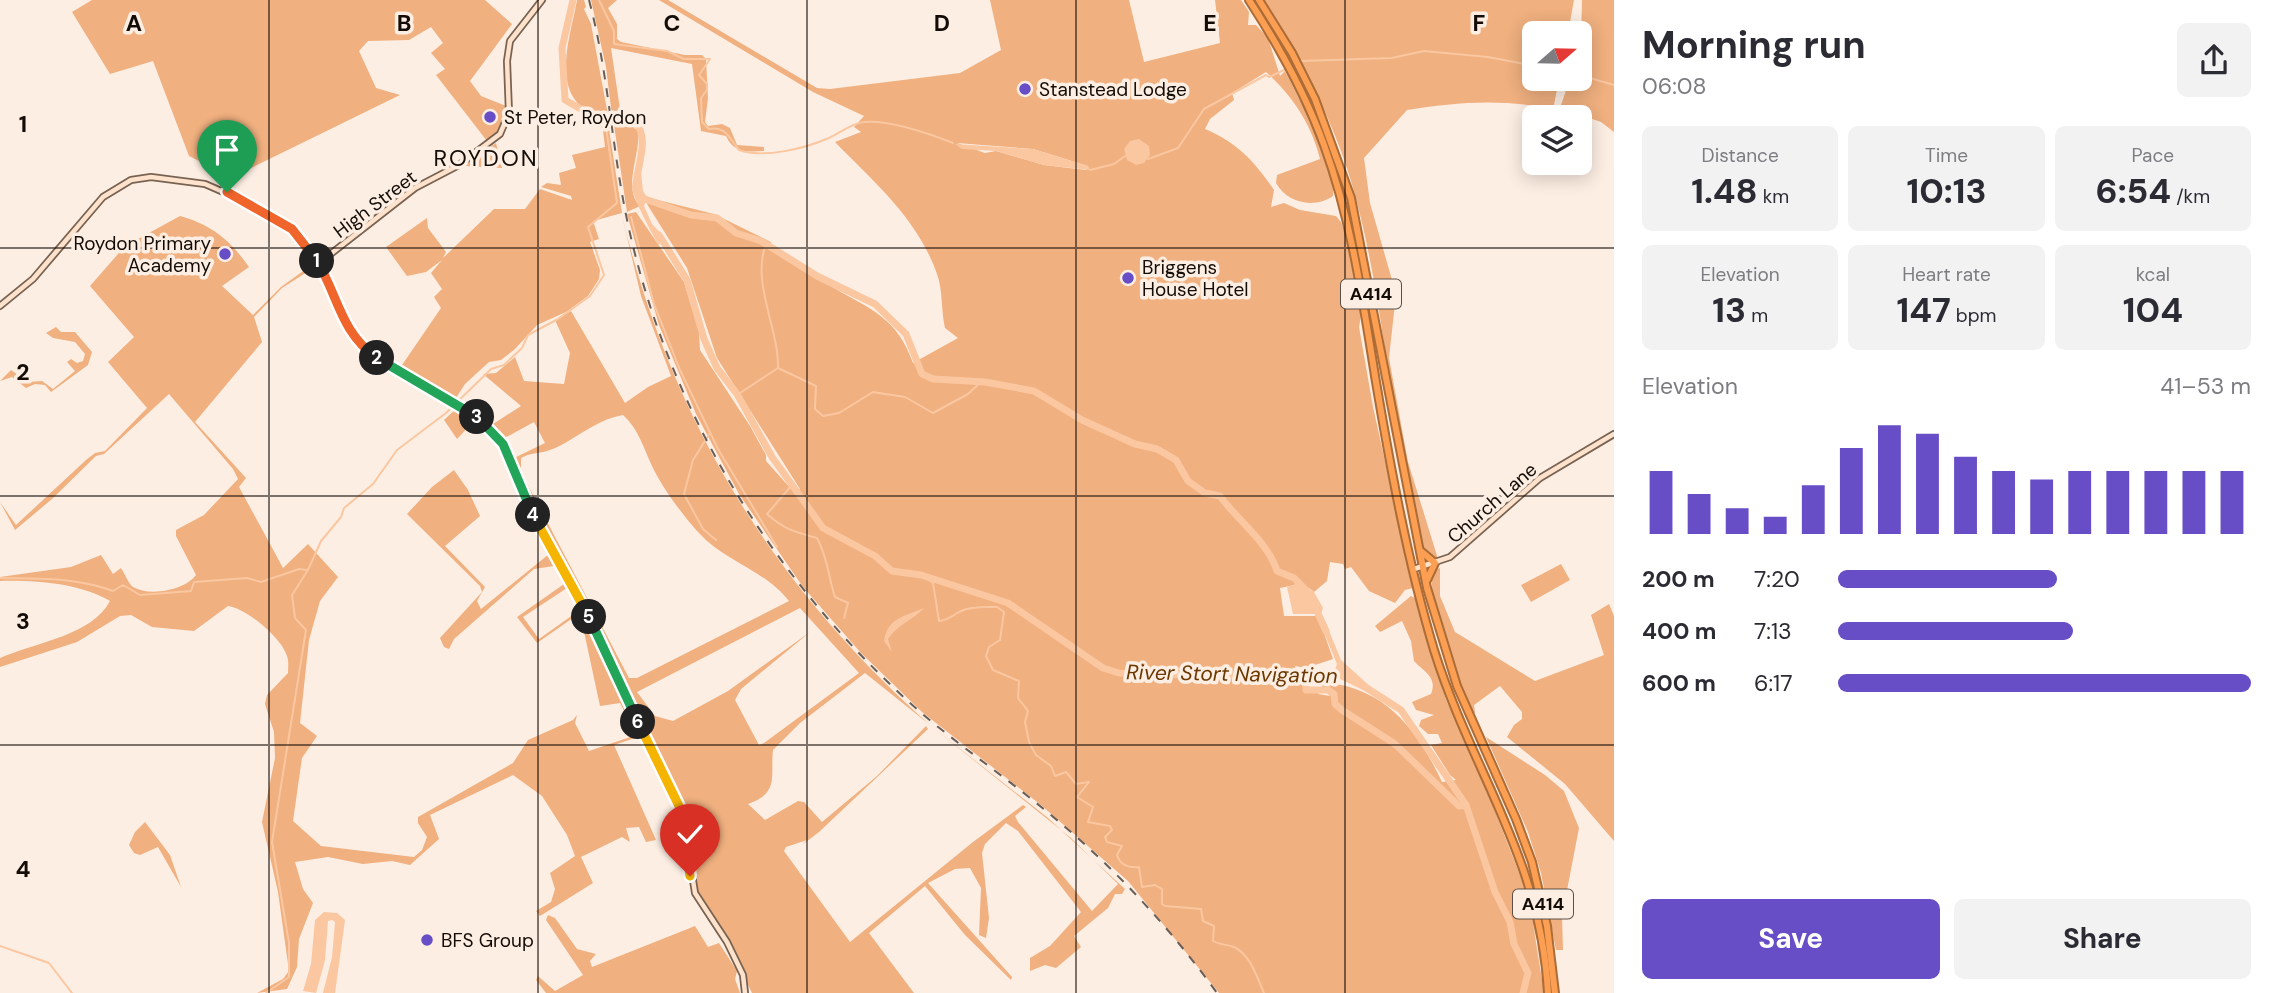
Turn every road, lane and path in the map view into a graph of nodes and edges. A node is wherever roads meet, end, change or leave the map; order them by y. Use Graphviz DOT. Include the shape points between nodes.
graph roads {
  1 [pos="542,0"];
  2 [pos="1249,0"];
  3 [pos="1259,0"];
  4 [pos="319,262"];
  5 [pos="0,306"];
  6 [pos="1614,434"];
  7 [pos="1418,545"];
  8 [pos="1435,564"];
  9 [pos="1422,567"];
  10 [pos="1414,569"];
  11 [pos="1426,582"];
  12 [pos="745,993"];
  13 [pos="1548,993"];
  14 [pos="1555,993"];
  1 -- 4 [label="street, High Street" via="510,41 509,113 500,134 459,165 415,188"];
  2 -- 10 [label="highway, A414" via="1291,70 1324,145 1349,225 1382,419"];
  3 -- 7 [label="highway, A414" via="1299,66 1336,148 1359,227"];
  4 -- 5 [label="street" via="299,234 245,201 205,184 141,178 111,190 33,279"];
  4 -- 12 [label="street" via="335,304 366,349 474,414 503,444 526,502 573,583 672,790 685,829 695,893 727,942 743,975"];
  6 -- 8 [label="street, Church Lane" via="1540,478 1453,555"];
  7 -- 8 [label="highway"];
  7 -- 9 [label="highway, A414"];
  8 -- 9 [label="street, Church Lane"];
  8 -- 11 [label="highway"];
  9 -- 10 [label="street, Church Lane"];
  9 -- 11 [label="highway, A414"];
  10 -- 13 [label="highway, A414" via="1445,680 1523,864 1540,926"];
  11 -- 14 [label="highway, A414" via="1457,686 1532,862 1548,926"];
}
